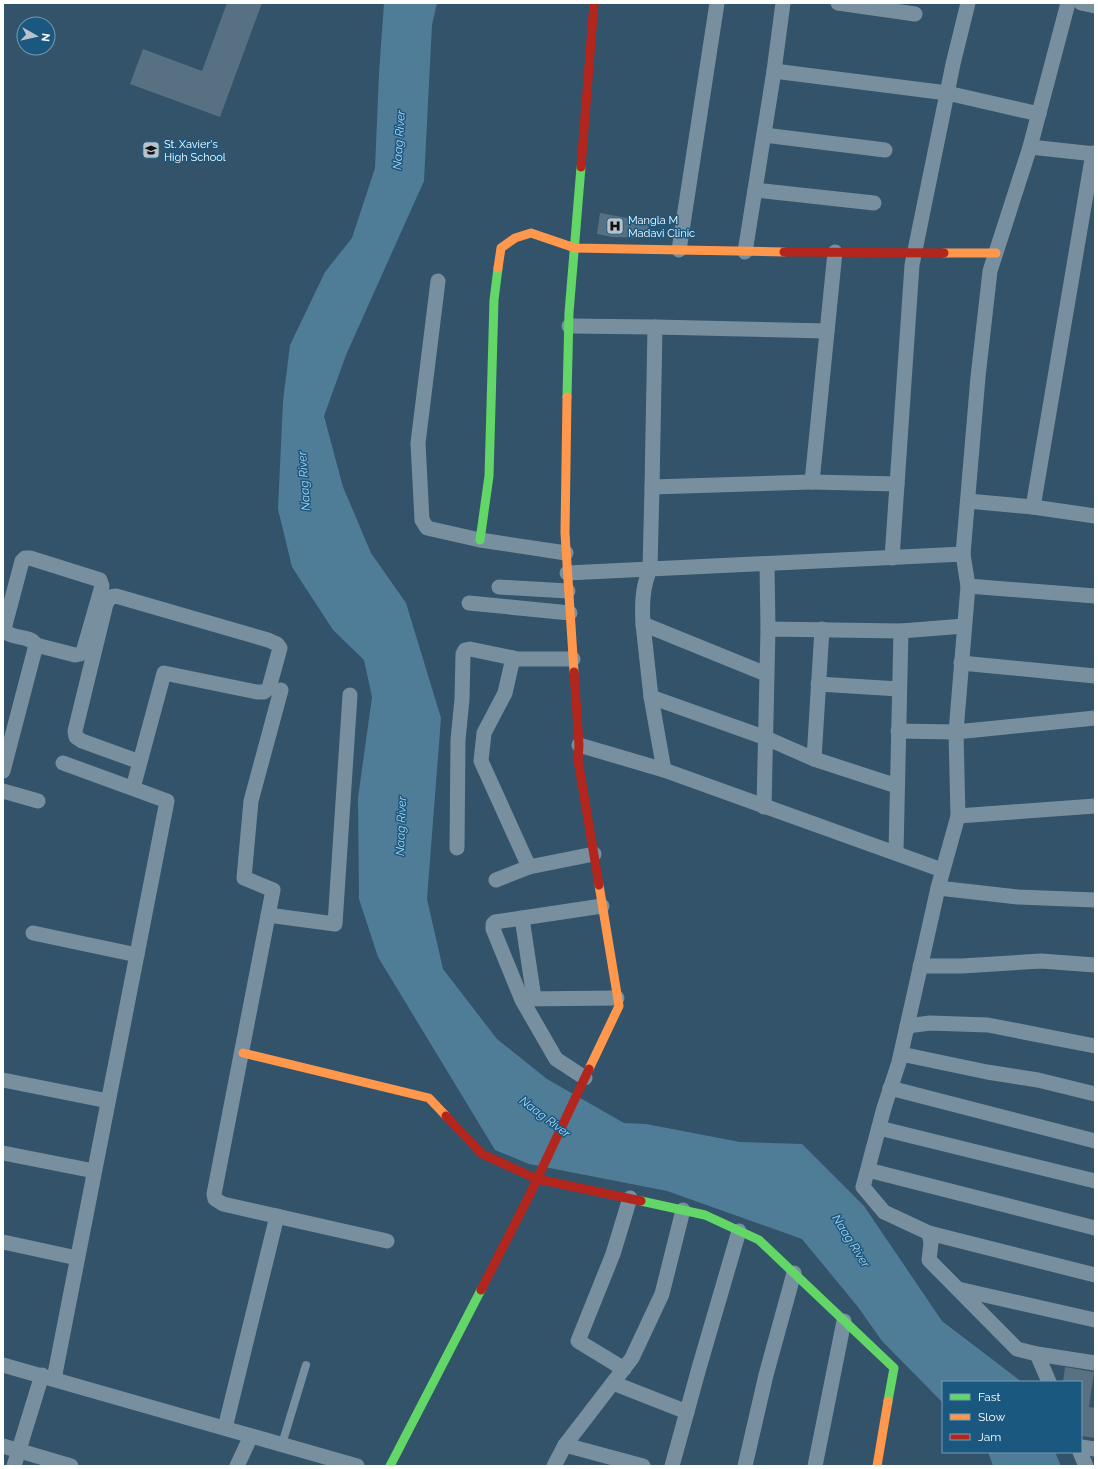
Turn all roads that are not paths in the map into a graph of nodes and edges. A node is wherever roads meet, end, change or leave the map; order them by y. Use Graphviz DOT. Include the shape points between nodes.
graph roads {
  1 [pos="594,3"];
  2 [pos="717,3"];
  3 [pos="783,3"];
  4 [pos="838,3"];
  5 [pos="968,3"];
  6 [pos="1068,3"];
  7 [pos="1081,3"];
  8 [pos="1095,6"];
  9 [pos="915,14"];
  10 [pos="774,71"];
  11 [pos="947,93"];
  12 [pos="1039,114"];
  13 [pos="764,135"];
  14 [pos="1030,147"];
  15 [pos="885,150"];
  16 [pos="1094,154"];
  17 [pos="755,190"];
  18 [pos="874,202"];
  19 [pos="575,248"];
  20 [pos="679,250"];
  21 [pos="745,252"];
  22 [pos="835,252"];
  23 [pos="915,253"];
  24 [pos="996,253"];
  25 [pos="438,281"];
  26 [pos="569,326"];
  27 [pos="655,327"];
  28 [pos="827,331"];
  29 [pos="812,482"];
  30 [pos="897,484"];
  31 [pos="652,487"];
  32 [pos="968,501"];
  33 [pos="1033,507"];
  34 [pos="1095,516"];
  35 [pos="480,540"];
  36 [pos="566,553"];
  37 [pos="963,554"];
  38 [pos="892,558"];
  39 [pos="767,564"];
  40 [pos="650,569"];
  41 [pos="567,574"];
  42 [pos="968,586"];
  43 [pos="499,587"];
  44 [pos="568,591"];
  45 [pos="1095,596"];
  46 [pos="469,603"];
  47 [pos="570,613"];
  48 [pos="643,624"];
  49 [pos="964,626"];
  50 [pos="768,628"];
  51 [pos="822,629"];
  52 [pos="901,631"];
  53 [pos="36,646"];
  54 [pos="513,658"];
  55 [pos="573,659"];
  56 [pos="961,663"];
  57 [pos="766,674"];
  58 [pos="1095,676"];
  59 [pos="818,684"];
  60 [pos="899,689"];
  61 [pos="281,690"];
  62 [pos="350,695"];
  63 [pos="651,697"];
  64 [pos="1095,718"];
  65 [pos="898,731"];
  66 [pos="956,732"];
  67 [pos="766,738"];
  68 [pos="579,744"];
  69 [pos="814,759"];
  70 [pos="140,762"];
  71 [pos="63,763"];
  72 [pos="3,770"];
  73 [pos="664,770"];
  74 [pos="897,786"];
  75 [pos="133,788"];
  76 [pos="3,791"];
  77 [pos="38,801"];
  78 [pos="764,806"];
  79 [pos="1095,806"];
  80 [pos="958,816"];
  81 [pos="457,848"];
  82 [pos="896,852"];
  83 [pos="594,854"];
  84 [pos="530,867"];
  85 [pos="942,870"];
  86 [pos="496,880"];
  87 [pos="938,888"];
  88 [pos="1095,900"];
  89 [pos="602,906"];
  90 [pos="268,914"];
  91 [pos="522,918"];
  92 [pos="33,933"];
  93 [pos="137,956"];
  94 [pos="1095,965"];
  95 [pos="920,966"];
  96 [pos="617,998"];
  97 [pos="528,999"];
  98 [pos="907,1026"];
  99 [pos="1095,1046"];
  100 [pos="242,1053"];
  101 [pos="901,1054"];
  102 [pos="3,1080"];
  103 [pos="583,1081"];
  104 [pos="890,1088"];
  105 [pos="1095,1094"];
  106 [pos="108,1101"];
  107 [pos="879,1128"];
  108 [pos="1095,1140"];
  109 [pos="3,1153"];
  110 [pos="868,1170"];
  111 [pos="94,1171"];
  112 [pos="537,1178"];
  113 [pos="1095,1181"];
  114 [pos="630,1198"];
  115 [pos="683,1210"];
  116 [pos="277,1216"];
  117 [pos="1095,1228"];
  118 [pos="739,1231"];
  119 [pos="929,1233"];
  120 [pos="387,1241"];
  121 [pos="3,1242"];
  122 [pos="77,1258"];
  123 [pos="794,1274"];
  124 [pos="1095,1275"];
  125 [pos="958,1289"];
  126 [pos="1095,1320"];
  127 [pos="844,1321"];
  128 [pos="1036,1354"];
  129 [pos="1095,1363"];
  130 [pos="3,1365"];
  131 [pos="306,1365"];
  132 [pos="624,1369"];
  133 [pos="48,1377"];
  134 [pos="1049,1381"];
  135 [pos="613,1383"];
  136 [pos="687,1412"];
  137 [pos="225,1428"];
  138 [pos="251,1436"];
  139 [pos="282,1444"];
  140 [pos="565,1445"];
  141 [pos="3,1446"];
  142 [pos="1082,1447"];
  143 [pos="1095,1449"];
  144 [pos="19,1450"];
  145 [pos="1080,1453"];
  146 [pos="14,1466"];
  147 [pos="71,1466"];
  148 [pos="237,1466"];
  149 [pos="357,1466"];
  150 [pos="390,1466"];
  151 [pos="554,1466"];
  152 [pos="643,1466"];
  153 [pos="672,1466"];
  154 [pos="745,1466"];
  155 [pos="815,1466"];
  156 [pos="877,1466"];
  157 [pos="1086,1466"];
  1 -- 19 [label="street"];
  2 -- 20 [label="street"];
  3 -- 10 [label="street"];
  4 -- 9 [label="street"];
  5 -- 11 [label="street"];
  6 -- 12 [label="street"];
  7 -- 8 [label="street"];
  10 -- 11 [label="street"];
  10 -- 13 [label="street"];
  11 -- 12 [label="street"];
  11 -- 23 [label="street"];
  12 -- 14 [label="street"];
  13 -- 15 [label="street"];
  13 -- 17 [label="street"];
  14 -- 16 [label="street"];
  14 -- 24 [label="street"];
  16 -- 33 [label="street"];
  17 -- 18 [label="street"];
  17 -- 21 [label="street"];
  19 -- 20 [label="street"];
  19 -- 26 [label="street"];
  19 -- 35 [label="street" via="531,233 515,238 501,248 494,300 489,476"];
  20 -- 21 [label="street"];
  21 -- 22 [label="street"];
  22 -- 23 [label="street"];
  22 -- 28 [label="street"];
  23 -- 24 [label="street"];
  23 -- 30 [label="street" via="912,265"];
  24 -- 32 [label="street" via="990,271 978,377"];
  25 -- 35 [label="street" via="418,443 422,520 427,528"];
  26 -- 27 [label="street"];
  26 -- 36 [label="street"];
  27 -- 28 [label="street"];
  27 -- 31 [label="street"];
  28 -- 29 [label="street"];
  29 -- 30 [label="street"];
  29 -- 31 [label="street"];
  30 -- 38 [label="street"];
  31 -- 40 [label="street"];
  32 -- 33 [label="street"];
  32 -- 37 [label="street"];
  33 -- 34 [label="street"];
  35 -- 36 [label="street"];
  36 -- 41 [label="street"];
  37 -- 38 [label="street"];
  37 -- 42 [label="street"];
  38 -- 39 [label="street"];
  39 -- 40 [label="street"];
  39 -- 50 [label="street"];
  40 -- 41 [label="street"];
  40 -- 48 [label="street" via="645,580 642,600"];
  41 -- 44 [label="street"];
  42 -- 45 [label="street"];
  42 -- 49 [label="street"];
  43 -- 44 [label="street"];
  44 -- 47 [label="street"];
  46 -- 47 [label="street"];
  47 -- 55 [label="street"];
  48 -- 57 [label="street"];
  48 -- 63 [label="street"];
  49 -- 52 [label="street"];
  49 -- 56 [label="street"];
  50 -- 51 [label="street"];
  50 -- 57 [label="street"];
  51 -- 52 [label="street"];
  51 -- 59 [label="street"];
  52 -- 60 [label="street"];
  53 -- 53 [label="street" via="30,640 7,634 5,631 22,561 30,558 100,580 102,586 83,652 75,655"];
  53 -- 72 [label="street"];
  54 -- 55 [label="street"];
  54 -- 81 [label="street" via="470,650 465,650 463,654 458,740"];
  54 -- 84 [label="street" via="505,693 484,733 481,761"];
  55 -- 68 [label="street"];
  56 -- 58 [label="street"];
  56 -- 66 [label="street"];
  57 -- 67 [label="street"];
  59 -- 60 [label="street"];
  59 -- 69 [label="street"];
  60 -- 65 [label="street"];
  61 -- 90 [label="street" via="251,801 244,878 273,890"];
  62 -- 90 [label="street" via="335,924"];
  63 -- 67 [label="street"];
  63 -- 73 [label="street"];
  64 -- 66 [label="street"];
  65 -- 66 [label="street"];
  65 -- 74 [label="street"];
  66 -- 80 [label="street"];
  67 -- 69 [label="street"];
  67 -- 78 [label="street"];
  68 -- 73 [label="street"];
  68 -- 83 [label="street" via="578,760"];
  69 -- 74 [label="street"];
  70 -- 70 [label="street" via="164,673 264,692 269,688 280,648 277,644 116,596 110,597 106,604 74,731 76,737 82,741"];
  70 -- 75 [label="street"];
  71 -- 75 [label="street"];
  73 -- 78 [label="street"];
  74 -- 82 [label="street"];
  75 -- 93 [label="street" via="167,801"];
  76 -- 77 [label="street"];
  78 -- 82 [label="street"];
  79 -- 80 [label="street"];
  80 -- 85 [label="street"];
  82 -- 85 [label="street"];
  83 -- 84 [label="street"];
  83 -- 89 [label="street"];
  84 -- 86 [label="street"];
  85 -- 87 [label="street"];
  87 -- 88 [label="street" via="1018,898"];
  87 -- 95 [label="street"];
  89 -- 91 [label="street"];
  89 -- 96 [label="street"];
  90 -- 100 [label="street"];
  91 -- 97 [label="street"];
  91 -- 97 [label="street" via="493,924"];
  92 -- 93 [label="street"];
  93 -- 106 [label="street"];
  94 -- 95 [label="street" via="1041,962"];
  95 -- 98 [label="street"];
  96 -- 97 [label="street"];
  96 -- 103 [label="street" via="619,1006"];
  97 -- 103 [label="street" via="556,1059"];
  98 -- 99 [label="street" via="930,1023 988,1025"];
  98 -- 101 [label="street"];
  100 -- 112 [label="street" via="429,1098 482,1154"];
  100 -- 116 [label="street" via="215,1199 223,1204"];
  101 -- 104 [label="street"];
  101 -- 105 [label="street" via="1038,1080"];
  102 -- 106 [label="street"];
  103 -- 112 [label="street"];
  104 -- 107 [label="street"];
  104 -- 108 [label="street"];
  106 -- 111 [label="street"];
  107 -- 110 [label="street"];
  107 -- 113 [label="street"];
  109 -- 111 [label="street"];
  110 -- 117 [label="street"];
  110 -- 119 [label="street" via="863,1187 884,1212"];
  111 -- 122 [label="street"];
  112 -- 114 [label="street"];
  112 -- 150 [label="street"];
  114 -- 115 [label="street"];
  114 -- 132 [label="street" via="613,1254 578,1341"];
  115 -- 118 [label="street" via="705,1214"];
  115 -- 132 [label="street" via="662,1294 632,1358"];
  116 -- 120 [label="street"];
  116 -- 137 [label="street"];
  118 -- 123 [label="street" via="759,1240"];
  118 -- 136 [label="street"];
  119 -- 124 [label="street"];
  119 -- 125 [label="street" via="929,1260"];
  121 -- 122 [label="street"];
  122 -- 133 [label="street"];
  123 -- 127 [label="street"];
  123 -- 154 [label="street" via="766,1375"];
  125 -- 126 [label="street"];
  125 -- 128 [label="street" via="1017,1349"];
  127 -- 155 [label="street"];
  127 -- 156 [label="street" via="894,1368"];
  128 -- 129 [label="street"];
  128 -- 134 [label="street"];
  130 -- 133 [label="street"];
  131 -- 139 [label="lane"];
  132 -- 135 [label="street"];
  133 -- 137 [label="street"];
  133 -- 144 [label="street"];
  135 -- 136 [label="street"];
  135 -- 140 [label="street"];
  136 -- 153 [label="street"];
  137 -- 138 [label="street"];
  138 -- 139 [label="street"];
  138 -- 148 [label="street"];
  139 -- 149 [label="street"];
  140 -- 151 [label="street"];
  140 -- 152 [label="street"];
  141 -- 144 [label="street"];
  142 -- 143 [label="street"];
  144 -- 146 [label="street"];
  144 -- 147 [label="street"];
  145 -- 157 [label="street"];
}
